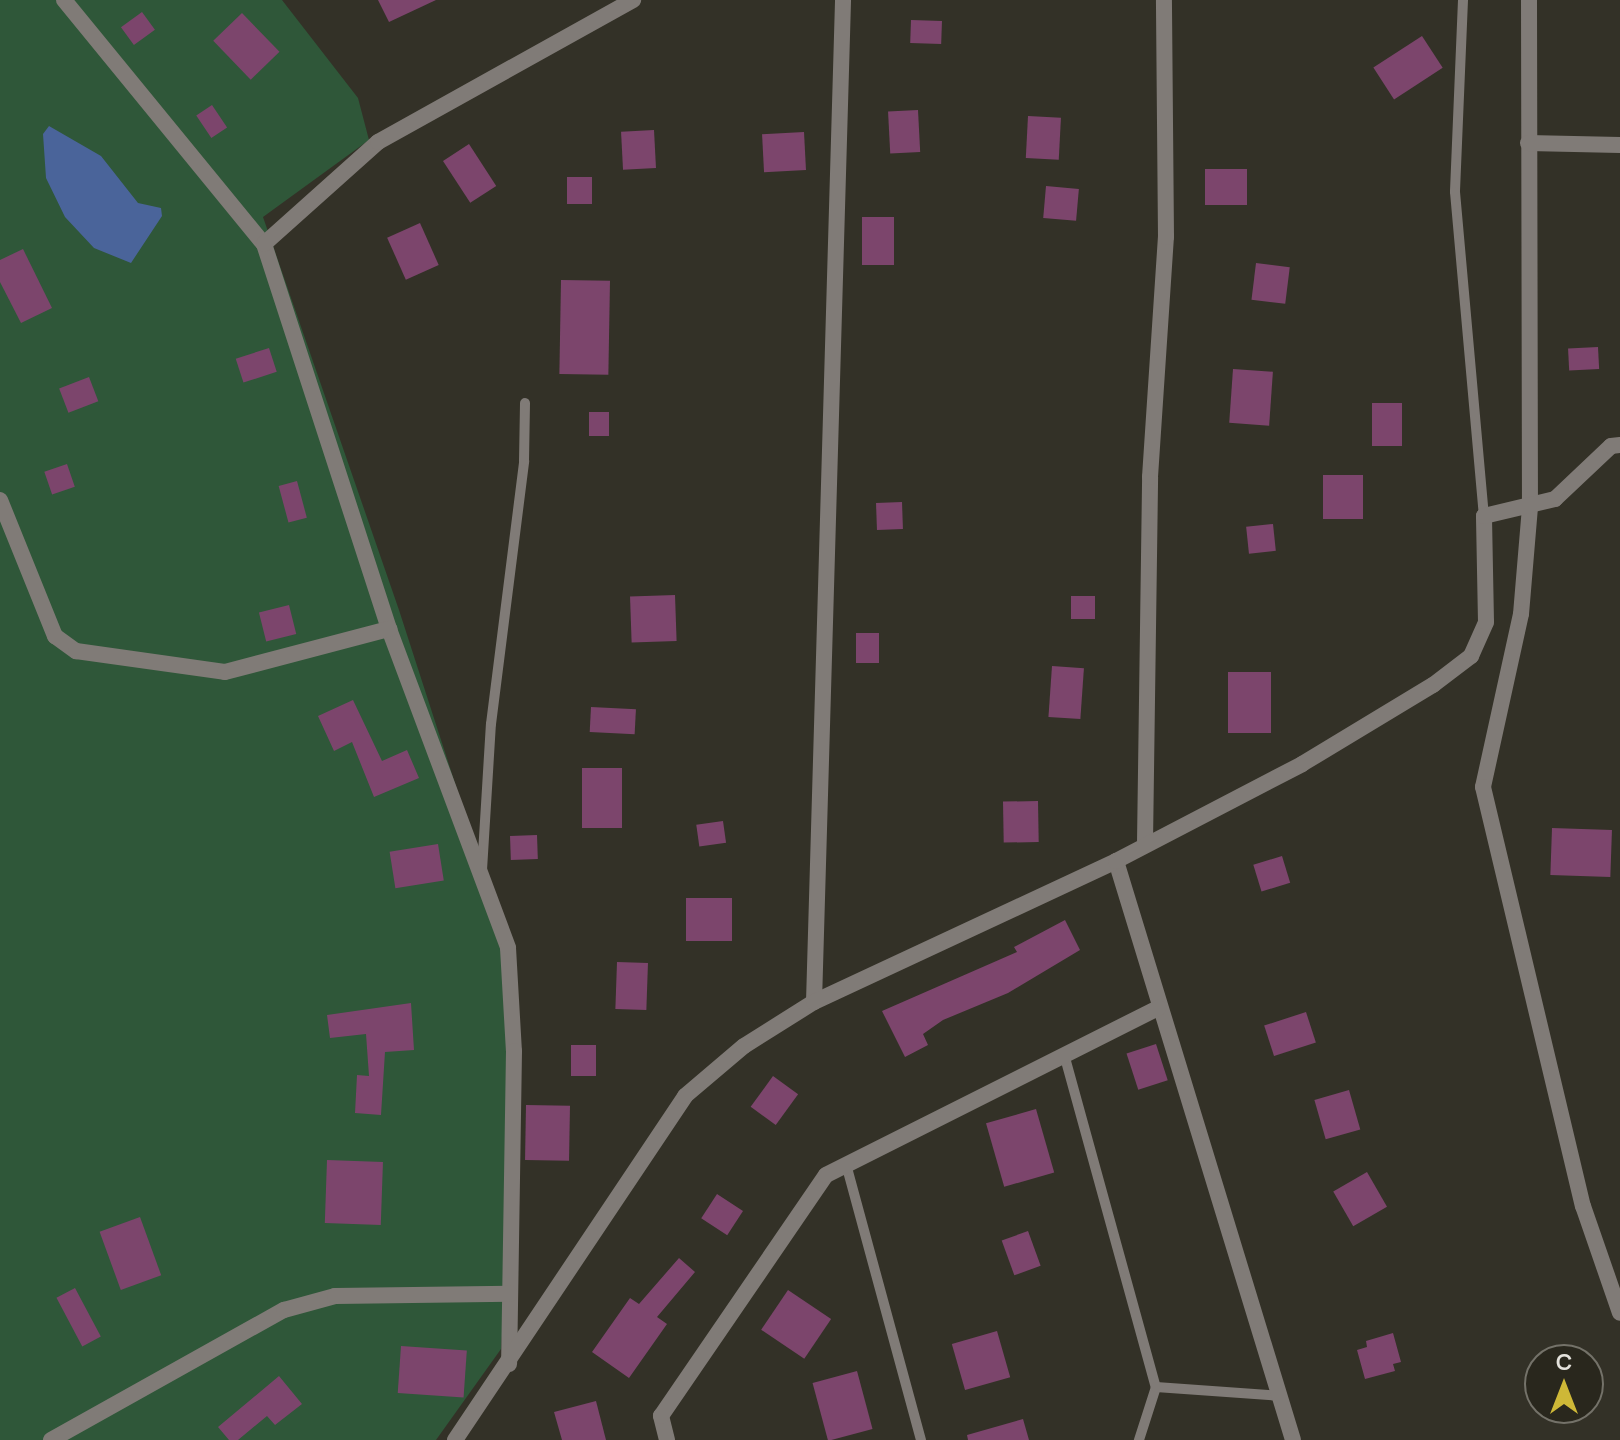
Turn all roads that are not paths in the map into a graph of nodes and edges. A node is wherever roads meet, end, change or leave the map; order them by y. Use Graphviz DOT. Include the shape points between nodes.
graph roads {
  1 [pos="64,0"];
  2 [pos="633,0"];
  3 [pos="843,0"];
  4 [pos="1164,0"];
  5 [pos="1463,0"];
  6 [pos="1529,0"];
  7 [pos="1528,143"];
  8 [pos="1620,145"];
  9 [pos="264,244"];
  10 [pos="525,403"];
  11 [pos="1620,445"];
  12 [pos="0,500"];
  13 [pos="1530,507"];
  14 [pos="1484,516"];
  15 [pos="389,629"];
  16 [pos="1145,843"];
  17 [pos="1116,861"];
  18 [pos="482,874"];
  19 [pos="814,1002"];
  20 [pos="1158,1008"];
  21 [pos="1064,1054"];
  22 [pos="846,1164"];
  23 [pos="510,1294"];
  24 [pos="1620,1313"];
  25 [pos="509,1366"];
  26 [pos="1156,1387"];
  27 [pos="1282,1396"];
  28 [pos="51,1440"];
  29 [pos="455,1440"];
  30 [pos="667,1440"];
  31 [pos="921,1440"];
  32 [pos="1139,1440"];
  33 [pos="1293,1440"];
  1 -- 9 [label="street"];
  2 -- 9 [label="street" via="378,142"];
  3 -- 19 [label="street"];
  4 -- 16 [label="street" via="1166,237 1150,477"];
  5 -- 14 [label="lane" via="1455,192"];
  6 -- 7 [label="street"];
  7 -- 8 [label="street"];
  7 -- 13 [label="street"];
  9 -- 15 [label="street"];
  10 -- 18 [label="lane" via="524,461 491,724"];
  11 -- 13 [label="street" via="1611,446 1555,499"];
  12 -- 15 [label="street" via="55,636 76,651 225,672"];
  13 -- 14 [label="street"];
  13 -- 24 [label="street" via="1521,614 1483,787 1583,1206"];
  14 -- 16 [label="street" via="1486,622 1471,656 1302,764"];
  15 -- 18 [label="street"];
  16 -- 17 [label="street"];
  17 -- 19 [label="street"];
  17 -- 20 [label="street"];
  18 -- 23 [label="street" via="508,948 513,998"];
  19 -- 25 [label="street" via="744,1046 685,1096"];
  20 -- 21 [label="street"];
  20 -- 27 [label="street"];
  21 -- 22 [label="street"];
  21 -- 26 [label="lane"];
  22 -- 30 [label="street" via="826,1175 661,1416"];
  22 -- 31 [label="lane"];
  23 -- 25 [label="street"];
  23 -- 28 [label="street" via="335,1296 284,1310"];
  25 -- 29 [label="street"];
  26 -- 27 [label="lane"];
  26 -- 32 [label="lane"];
  27 -- 33 [label="street"];
}
